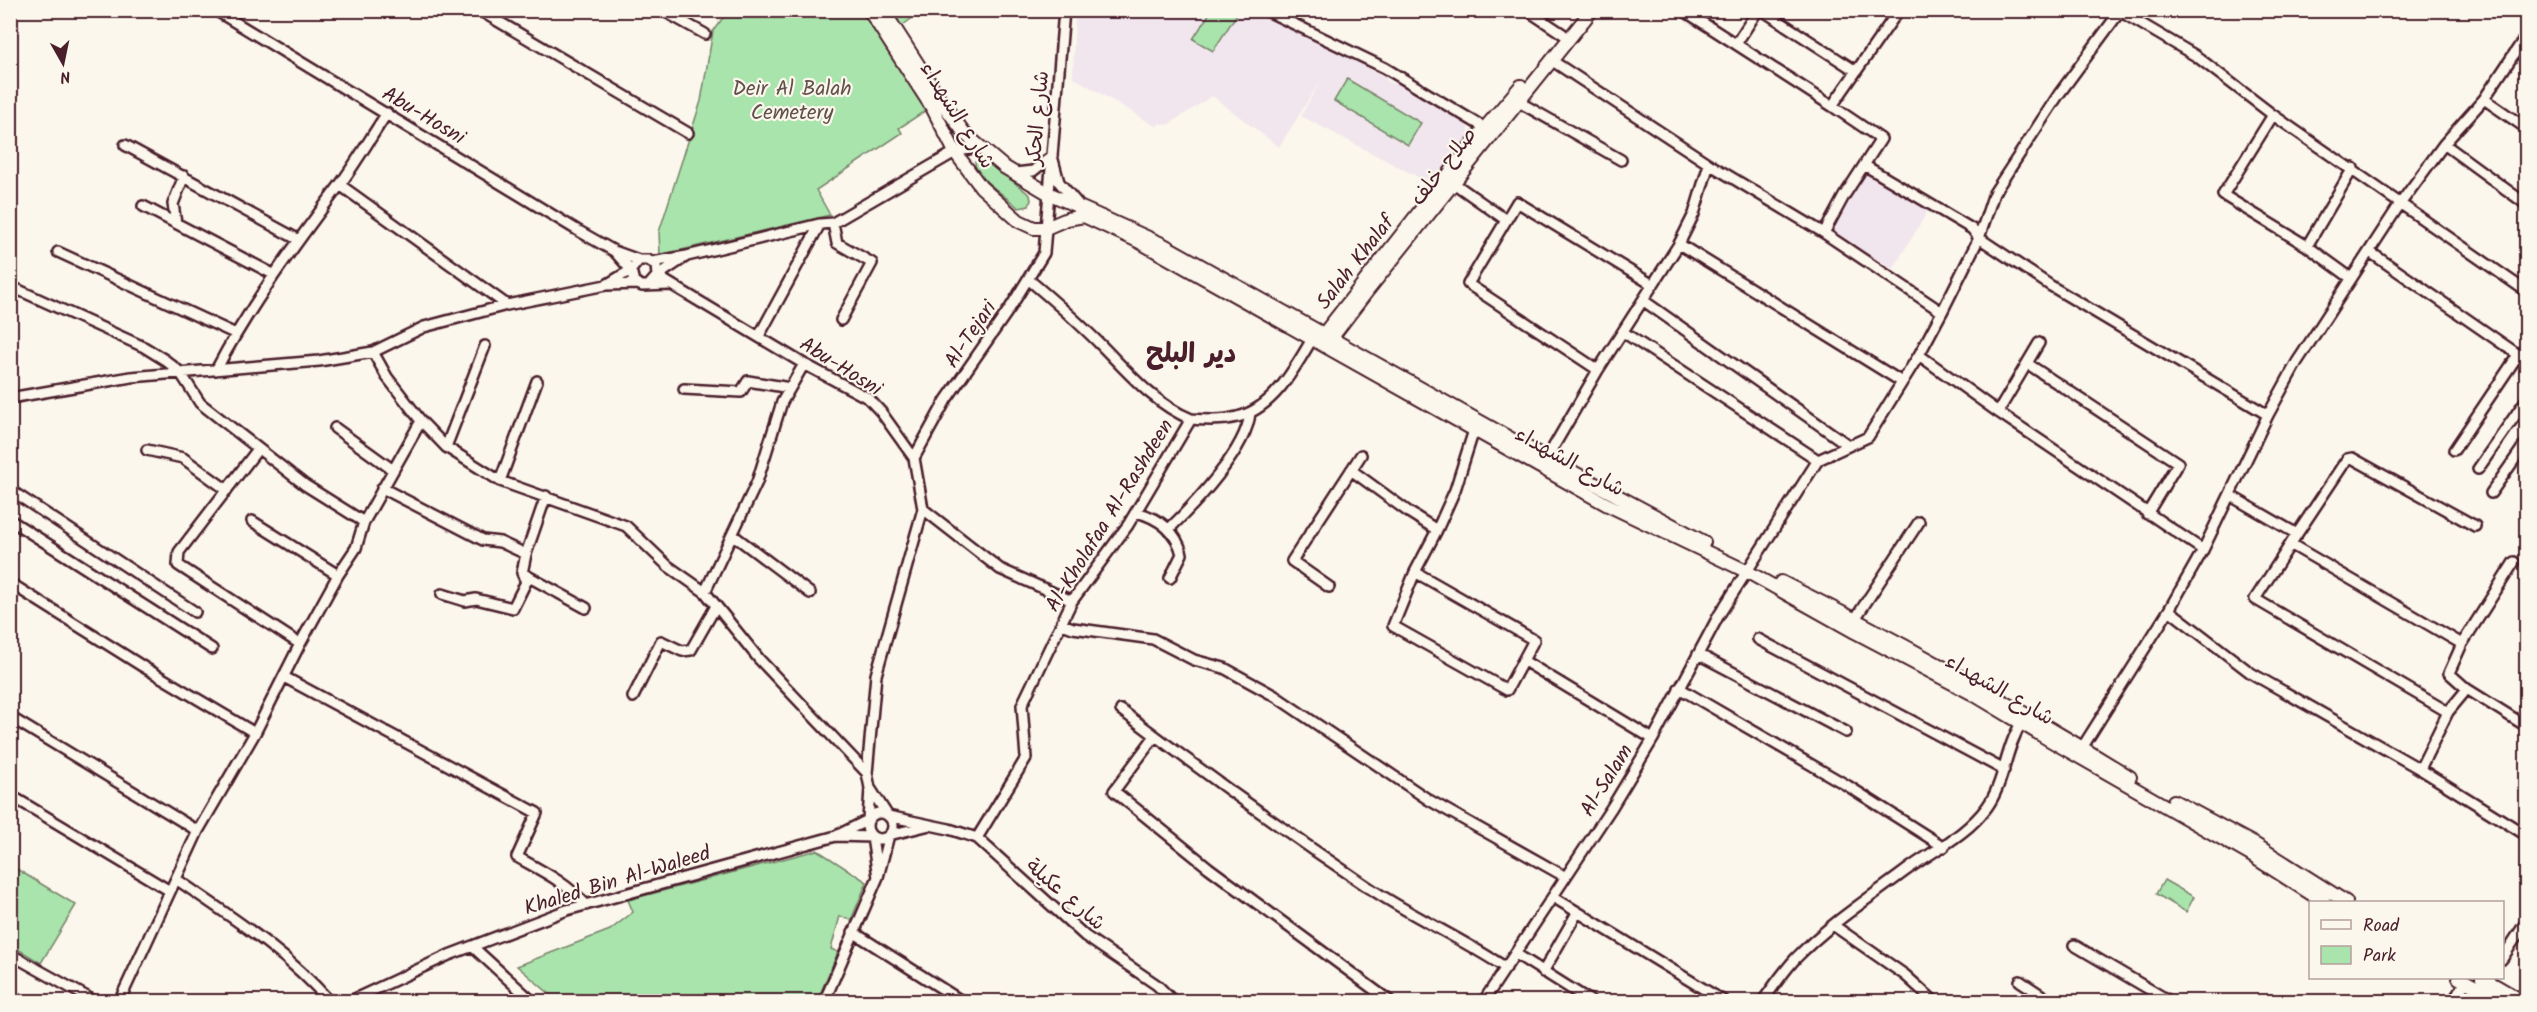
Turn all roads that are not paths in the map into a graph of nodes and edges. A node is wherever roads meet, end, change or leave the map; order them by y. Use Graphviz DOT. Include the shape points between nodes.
graph roads {
  1 [pos="215,10"];
  2 [pos="479,10"];
  3 [pos="662,10"];
  4 [pos="869,10"];
  5 [pos="883,10"];
  6 [pos="1064,10"];
  7 [pos="1265,10"];
  8 [pos="1527,10"];
  9 [pos="1582,10"];
  10 [pos="1592,10"];
  11 [pos="1683,10"];
  12 [pos="1760,10"];
  13 [pos="1899,10"];
  14 [pos="2119,11"];
  15 [pos="705,34"];
  16 [pos="1563,34"];
  17 [pos="2525,40"];
  18 [pos="1736,44"];
  19 [pos="1551,60"];
  20 [pos="1856,71"];
  21 [pos="2484,99"];
  22 [pos="1519,102"];
  23 [pos="1832,106"];
  24 [pos="387,113"];
  25 [pos="2272,115"];
  26 [pos="1485,128"];
  27 [pos="2526,128"];
  28 [pos="688,133"];
  29 [pos="2444,144"];
  30 [pos="125,145"];
  31 [pos="978,147"];
  32 [pos="956,153"];
  33 [pos="1052,156"];
  34 [pos="1621,160"];
  35 [pos="1709,164"];
  36 [pos="1864,165"];
  37 [pos="2353,168"];
  38 [pos="1015,173"];
  39 [pos="184,176"];
  40 [pos="1455,184"];
  41 [pos="340,185"];
  42 [pos="1048,193"];
  43 [pos="2400,204"];
  44 [pos="2526,204"];
  45 [pos="143,206"];
  46 [pos="1082,206"];
  47 [pos="1506,220"];
  48 [pos="176,223"];
  49 [pos="832,223"];
  50 [pos="820,224"];
  51 [pos="1046,228"];
  52 [pos="1824,232"];
  53 [pos="1978,238"];
  54 [pos="298,240"];
  55 [pos="1680,244"];
  56 [pos="2307,246"];
  57 [pos="614,250"];
  58 [pos="58,252"];
  59 [pos="2370,252"];
  60 [pos="687,256"];
  61 [pos="639,260"];
  62 [pos="652,262"];
  63 [pos="631,270"];
  64 [pos="273,274"];
  65 [pos="657,276"];
  66 [pos="2351,278"];
  67 [pos="1028,279"];
  68 [pos="638,284"];
  69 [pos="650,284"];
  70 [pos="606,285"];
  71 [pos="672,285"];
  72 [pos="1653,285"];
  73 [pos="10,286"];
  74 [pos="2526,291"];
  75 [pos="1644,301"];
  76 [pos="507,305"];
  77 [pos="1942,312"];
  78 [pos="841,320"];
  79 [pos="1623,332"];
  80 [pos="236,334"];
  81 [pos="759,336"];
  82 [pos="1322,340"];
  83 [pos="2039,343"];
  84 [pos="485,346"];
  85 [pos="373,352"];
  86 [pos="1919,355"];
  87 [pos="2522,358"];
  88 [pos="804,364"];
  89 [pos="2028,364"];
  90 [pos="216,370"];
  91 [pos="1598,370"];
  92 [pos="180,372"];
  93 [pos="537,381"];
  94 [pos="1902,382"];
  95 [pos="790,388"];
  96 [pos="684,389"];
  97 [pos="10,398"];
  98 [pos="2526,400"];
  99 [pos="1998,412"];
  100 [pos="1250,413"];
  101 [pos="2268,415"];
  102 [pos="1191,419"];
  103 [pos="421,421"];
  104 [pos="335,428"];
  105 [pos="1474,430"];
  106 [pos="2526,443"];
  107 [pos="1848,445"];
  108 [pos="446,447"];
  109 [pos="258,449"];
  110 [pos="147,450"];
  111 [pos="2454,450"];
  112 [pos="1361,455"];
  113 [pos="915,458"];
  114 [pos="1547,458"];
  115 [pos="1818,460"];
  116 [pos="393,470"];
  117 [pos="1350,470"];
  118 [pos="2478,470"];
  119 [pos="500,481"];
  120 [pos="382,488"];
  121 [pos="10,490"];
  122 [pos="227,490"];
  123 [pos="2491,493"];
  124 [pos="546,496"];
  125 [pos="2231,496"];
  126 [pos="923,508"];
  127 [pos="1136,512"];
  128 [pos="2147,514"];
  129 [pos="10,520"];
  130 [pos="252,522"];
  131 [pos="364,522"];
  132 [pos="1919,522"];
  133 [pos="2475,526"];
  134 [pos="1169,530"];
  135 [pos="1437,530"];
  136 [pos="2297,534"];
  137 [pos="733,535"];
  138 [pos="2292,545"];
  139 [pos="2203,550"];
  140 [pos="526,554"];
  141 [pos="2514,562"];
  142 [pos="1748,568"];
  143 [pos="1415,572"];
  144 [pos="522,573"];
  145 [pos="338,575"];
  146 [pos="1170,578"];
  147 [pos="10,583"];
  148 [pos="1329,587"];
  149 [pos="705,592"];
  150 [pos="810,593"];
  151 [pos="442,594"];
  152 [pos="1072,601"];
  153 [pos="716,606"];
  154 [pos="586,608"];
  155 [pos="2169,610"];
  156 [pos="195,612"];
  157 [pos="1855,619"];
  158 [pos="1062,624"];
  159 [pos="1758,639"];
  160 [pos="300,644"];
  161 [pos="2462,644"];
  162 [pos="212,649"];
  163 [pos="1698,654"];
  164 [pos="1524,660"];
  165 [pos="284,677"];
  166 [pos="1679,688"];
  167 [pos="2468,689"];
  168 [pos="633,697"];
  169 [pos="1121,710"];
  170 [pos="2448,712"];
  171 [pos="10,717"];
  172 [pos="2022,722"];
  173 [pos="2526,726"];
  174 [pos="1846,732"];
  175 [pos="255,733"];
  176 [pos="1155,736"];
  177 [pos="1653,739"];
  178 [pos="2080,752"];
  179 [pos="2004,770"];
  180 [pos="2420,770"];
  181 [pos="867,772"];
  182 [pos="870,788"];
  183 [pos="10,795"];
  184 [pos="888,816"];
  185 [pos="868,820"];
  186 [pos="930,825"];
  187 [pos="198,831"];
  188 [pos="890,835"];
  189 [pos="2526,835"];
  190 [pos="836,836"];
  191 [pos="872,837"];
  192 [pos="977,838"];
  193 [pos="1944,847"];
  194 [pos="1564,876"];
  195 [pos="878,877"];
  196 [pos="176,879"];
  197 [pos="170,891"];
  198 [pos="1553,897"];
  199 [pos="2321,901"];
  200 [pos="2343,901"];
  201 [pos="586,905"];
  202 [pos="1577,913"];
  203 [pos="2526,922"];
  204 [pos="1833,925"];
  205 [pos="853,932"];
  206 [pos="2074,945"];
  207 [pos="473,947"];
  208 [pos="10,954"];
  209 [pos="1516,954"];
  210 [pos="2504,956"];
  211 [pos="1506,968"];
  212 [pos="1543,972"];
  213 [pos="2463,979"];
  214 [pos="2020,981"];
  215 [pos="2486,981"];
  216 [pos="1590,1001"];
  217 [pos="96,1002"];
  218 [pos="119,1002"];
  219 [pos="330,1002"];
  220 [pos="348,1002"];
  221 [pos="533,1002"];
  222 [pos="824,1002"];
  223 [pos="963,1002"];
  224 [pos="1174,1002"];
  225 [pos="1391,1002"];
  226 [pos="1483,1002"];
  227 [pos="1725,1002"];
  228 [pos="1762,1002"];
  229 [pos="1935,1002"];
  230 [pos="2052,1002"];
  231 [pos="2171,1002"];
  232 [pos="2452,1002"];
  233 [pos="2504,1002"];
  234 [pos="2516,1002"];
  1 -- 24 [label="street, Abu-Hosni"];
  2 -- 28 [label="street"];
  3 -- 15 [label="street"];
  4 -- 32 [label="main road, شارع الشهداء" via="933,109"];
  5 -- 31 [label="main road, شارع الشهداء" via="946,108"];
  6 -- 33 [label="street, شارع الحكر"];
  7 -- 26 [label="street" via="1385,68"];
  8 -- 16 [label="street"];
  9 -- 16 [label="main road, Salah Khalaf"];
  10 -- 19 [label="main road, صلاح خلف"];
  11 -- 18 [label="street"];
  12 -- 18 [label="street"];
  12 -- 20 [label="street"];
  13 -- 20 [label="street"];
  14 -- 25 [label="street" via="2196,56"];
  14 -- 53 [label="street" via="1994,193"];
  16 -- 26 [label="main road, Salah Khalaf"];
  17 -- 21 [label="street"];
  18 -- 23 [label="street"];
  19 -- 22 [label="main road, صلاح خلف"];
  19 -- 35 [label="street"];
  20 -- 23 [label="street"];
  21 -- 27 [label="street"];
  21 -- 29 [label="street"];
  22 -- 34 [label="street"];
  22 -- 40 [label="main road, صلاح خلف"];
  23 -- 36 [label="street" via="1881,139"];
  24 -- 41 [label="street"];
  24 -- 57 [label="street, Abu-Hosni"];
  25 -- 37 [label="street"];
  25 -- 56 [label="street" via="2223,195"];
  26 -- 82 [label="main road, Salah Khalaf"];
  29 -- 43 [label="street"];
  29 -- 44 [label="street"];
  30 -- 39 [label="street"];
  31 -- 32 [label="street"];
  31 -- 38 [label="main road, شارع الشهداء"];
  32 -- 49 [label="street"];
  32 -- 51 [label="main road, شارع الشهداء" via="981,187 1019,221 1034,228"];
  33 -- 38 [label="street" via="1032,171"];
  33 -- 42 [label="street, شارع الحكر"];
  33 -- 46 [label="street" via="1059,182"];
  35 -- 52 [label="street"];
  35 -- 55 [label="street"];
  36 -- 52 [label="street"];
  36 -- 53 [label="street" via="1972,229"];
  37 -- 43 [label="street"];
  37 -- 56 [label="street"];
  38 -- 42 [label="main road, شارع الشهداء"];
  39 -- 48 [label="street" via="173,204"];
  39 -- 54 [label="street"];
  40 -- 47 [label="street"];
  40 -- 82 [label="main road, صلاح خلف"];
  41 -- 54 [label="street"];
  41 -- 76 [label="street"];
  42 -- 46 [label="main road, شارع الشهداء"];
  42 -- 51 [label="street, شارع الحكر"];
  43 -- 59 [label="street"];
  43 -- 74 [label="street"];
  45 -- 48 [label="street"];
  46 -- 82 [label="main road, شارع الشهداء" via="1162,244"];
  47 -- 72 [label="street" via="1517,202"];
  47 -- 91 [label="street" via="1468,284"];
  48 -- 64 [label="street"];
  49 -- 50 [label="street, Abu-Hosni"];
  49 -- 78 [label="street" via="837,243 872,263"];
  50 -- 60 [label="street, Abu-Hosni"];
  50 -- 81 [label="street"];
  51 -- 67 [label="street, Al-Tejari" via="1044,253"];
  51 -- 82 [label="main road, شارع الشهداء" via="1084,216"];
  52 -- 77 [label="street"];
  53 -- 77 [label="street"];
  53 -- 101 [label="street"];
  54 -- 64 [label="street"];
  55 -- 72 [label="street"];
  55 -- 94 [label="street"];
  56 -- 66 [label="street"];
  57 -- 61 [label="street, Abu-Hosni"];
  57 -- 63 [label="street, Abu-Hosni"];
  58 -- 80 [label="street"];
  59 -- 66 [label="street"];
  59 -- 87 [label="street"];
  60 -- 62 [label="street, Abu-Hosni"];
  60 -- 65 [label="street"];
  61 -- 62 [label="street, Abu-Hosni"];
  61 -- 63 [label="street"];
  62 -- 65 [label="street"];
  63 -- 68 [label="street, Abu-Hosni"];
  63 -- 70 [label="street"];
  64 -- 80 [label="street"];
  65 -- 69 [label="street"];
  65 -- 71 [label="street, Abu-Hosni"];
  66 -- 101 [label="street"];
  67 -- 102 [label="street" via="1157,399"];
  67 -- 113 [label="street, Al-Tejari" via="946,400"];
  68 -- 69 [label="street, Abu-Hosni"];
  68 -- 70 [label="street"];
  69 -- 71 [label="street, Abu-Hosni"];
  70 -- 76 [label="street"];
  71 -- 81 [label="street, Abu-Hosni"];
  72 -- 75 [label="street"];
  73 -- 92 [label="street" via="144,347"];
  75 -- 79 [label="street"];
  75 -- 107 [label="street"];
  76 -- 85 [label="street" via="424,327"];
  77 -- 86 [label="street"];
  79 -- 91 [label="street"];
  79 -- 115 [label="street"];
  80 -- 90 [label="street"];
  81 -- 88 [label="street, Abu-Hosni"];
  82 -- 100 [label="street, Al-Kholafaa Al-Rashdeen" via="1269,399"];
  82 -- 105 [label="main road, شارع الشهداء"];
  82 -- 114 [label="main road, شارع الشهداء"];
  83 -- 89 [label="street"];
  84 -- 108 [label="street"];
  85 -- 90 [label="street"];
  85 -- 103 [label="street"];
  86 -- 94 [label="street"];
  86 -- 99 [label="street"];
  87 -- 111 [label="street"];
  88 -- 95 [label="street"];
  88 -- 113 [label="street, Abu-Hosni" via="868,398"];
  89 -- 99 [label="street"];
  89 -- 128 [label="street" via="2178,463"];
  90 -- 92 [label="street"];
  91 -- 114 [label="street"];
  92 -- 97 [label="street"];
  92 -- 109 [label="street" via="200,403"];
  93 -- 119 [label="street"];
  94 -- 107 [label="street" via="1868,437"];
  95 -- 96 [label="street" via="748,381 741,392"];
  95 -- 137 [label="street" via="757,482"];
  98 -- 118 [label="street"];
  99 -- 128 [label="street"];
  100 -- 102 [label="street, Al-Kholafaa Al-Rashdeen" via="1229,419"];
  100 -- 134 [label="street" via="1249,426 1223,466 1200,499"];
  101 -- 125 [label="street"];
  102 -- 127 [label="street, Al-Kholafaa Al-Rashdeen"];
  103 -- 108 [label="street"];
  103 -- 116 [label="street"];
  104 -- 116 [label="street"];
  105 -- 135 [label="street" via="1455,490"];
  105 -- 142 [label="main road, شارع الشهداء" via="1606,504"];
  106 -- 123 [label="street"];
  107 -- 115 [label="street"];
  108 -- 119 [label="street"];
  109 -- 122 [label="street"];
  109 -- 131 [label="street"];
  110 -- 122 [label="street" via="183,458"];
  112 -- 117 [label="street"];
  113 -- 126 [label="street"];
  114 -- 142 [label="main road, شارع الشهداء"];
  115 -- 142 [label="street, Al-Salam"];
  116 -- 120 [label="street"];
  117 -- 135 [label="street"];
  117 -- 148 [label="street" via="1292,561"];
  119 -- 124 [label="street"];
  120 -- 131 [label="street"];
  120 -- 140 [label="street" via="483,540 500,542"];
  121 -- 156 [label="street"];
  122 -- 160 [label="street" via="179,552 178,566"];
  124 -- 140 [label="street"];
  124 -- 149 [label="street" via="626,526 668,566"];
  125 -- 136 [label="street"];
  125 -- 139 [label="street"];
  126 -- 152 [label="street" via="1000,569"];
  126 -- 181 [label="street" via="876,675"];
  127 -- 134 [label="street" via="1153,516"];
  127 -- 152 [label="street, Al-Kholafaa Al-Rashdeen"];
  128 -- 139 [label="street"];
  129 -- 162 [label="street"];
  130 -- 145 [label="street"];
  131 -- 145 [label="street" via="356,548"];
  132 -- 157 [label="street"];
  133 -- 136 [label="street" via="2352,458 2347,459"];
  134 -- 146 [label="street" via="1178,539 1182,554"];
  135 -- 143 [label="street"];
  136 -- 138 [label="street"];
  137 -- 149 [label="street"];
  137 -- 150 [label="street"];
  138 -- 161 [label="street"];
  138 -- 170 [label="street" via="2255,599"];
  139 -- 155 [label="street"];
  140 -- 144 [label="street"];
  141 -- 161 [label="street"];
  142 -- 157 [label="main road, شارع الشهداء"];
  142 -- 163 [label="street, Al-Salam"];
  142 -- 172 [label="main road, شارع الشهداء"];
  143 -- 164 [label="street" via="1534,640"];
  143 -- 164 [label="street" via="1393,626 1507,690"];
  144 -- 151 [label="street" via="526,582 513,608"];
  144 -- 154 [label="street"];
  145 -- 160 [label="street"];
  147 -- 175 [label="street"];
  149 -- 153 [label="street"];
  152 -- 158 [label="street, Al-Kholafaa Al-Rashdeen"];
  153 -- 168 [label="street" via="691,650 682,651 661,641"];
  153 -- 181 [label="street" via="759,659"];
  155 -- 178 [label="street"];
  155 -- 180 [label="street" via="2251,673"];
  157 -- 178 [label="main road, شارع الشهداء"];
  158 -- 192 [label="street, Al-Kholafaa Al-Rashdeen" via="1022,705 1026,758"];
  158 -- 194 [label="street" via="1153,639 1194,660 1224,668 1275,696 1429,800"];
  159 -- 179 [label="street"];
  160 -- 165 [label="street"];
  161 -- 167 [label="street" via="2449,673"];
  163 -- 166 [label="street, Al-Salam"];
  163 -- 174 [label="street"];
  164 -- 177 [label="street"];
  165 -- 175 [label="street"];
  165 -- 201 [label="street" via="537,813 517,857 555,878"];
  166 -- 177 [label="street, Al-Salam"];
  166 -- 193 [label="street"];
  167 -- 170 [label="street"];
  167 -- 173 [label="street"];
  169 -- 176 [label="street"];
  170 -- 180 [label="street"];
  171 -- 187 [label="street"];
  172 -- 178 [label="main road, شارع الشهداء"];
  172 -- 179 [label="street" via="2014,734"];
  175 -- 187 [label="street"];
  176 -- 211 [label="street" via="1367,886"];
  176 -- 225 [label="street" via="1114,791 1209,868"];
  177 -- 194 [label="street, Al-Salam"];
  178 -- 199 [label="main road, شارع الشهداء"];
  178 -- 200 [label="main road, شارع الشهداء" via="2256,845"];
  179 -- 193 [label="street" via="1988,806"];
  180 -- 189 [label="street"];
  181 -- 182 [label="street"];
  182 -- 184 [label="street"];
  182 -- 185 [label="street"];
  183 -- 197 [label="street"];
  184 -- 185 [label="street" via="876,814"];
  184 -- 186 [label="street, شارع عكيلة"];
  184 -- 188 [label="street" via="893,824"];
  185 -- 190 [label="street"];
  185 -- 191 [label="street" via="867,831"];
  186 -- 188 [label="street"];
  186 -- 192 [label="street, شارع عكيلة"];
  187 -- 196 [label="street"];
  188 -- 191 [label="street"];
  188 -- 195 [label="street"];
  190 -- 191 [label="street"];
  190 -- 201 [label="street, Khaled Bin Al-Waleed"];
  191 -- 195 [label="street"];
  192 -- 224 [label="street, شارع عكيلة" via="1085,936 1157,985"];
  193 -- 204 [label="street" via="1906,870"];
  194 -- 198 [label="street, Al-Salam"];
  195 -- 205 [label="street"];
  196 -- 197 [label="street"];
  196 -- 219 [label="street" via="306,974"];
  197 -- 218 [label="street"];
  198 -- 202 [label="street"];
  198 -- 209 [label="street, Al-Salam"];
  201 -- 207 [label="street, Khaled Bin Al-Waleed"];
  202 -- 212 [label="street"];
  202 -- 227 [label="street"];
  203 -- 210 [label="street"];
  204 -- 228 [label="street" via="1796,958"];
  204 -- 229 [label="street" via="1905,975"];
  205 -- 222 [label="street"];
  205 -- 223 [label="street"];
  206 -- 231 [label="street"];
  207 -- 220 [label="street, Khaled Bin Al-Waleed"];
  207 -- 221 [label="street"];
  208 -- 217 [label="street"];
  209 -- 211 [label="street, Al-Salam"];
  209 -- 212 [label="street"];
  211 -- 226 [label="street, Al-Salam"];
  212 -- 216 [label="street"];
  213 -- 215 [label="main road"];
  213 -- 232 [label="street"];
  214 -- 230 [label="street"];
  215 -- 233 [label="main road"];
  215 -- 234 [label="main road" via="2515,997"];
}
